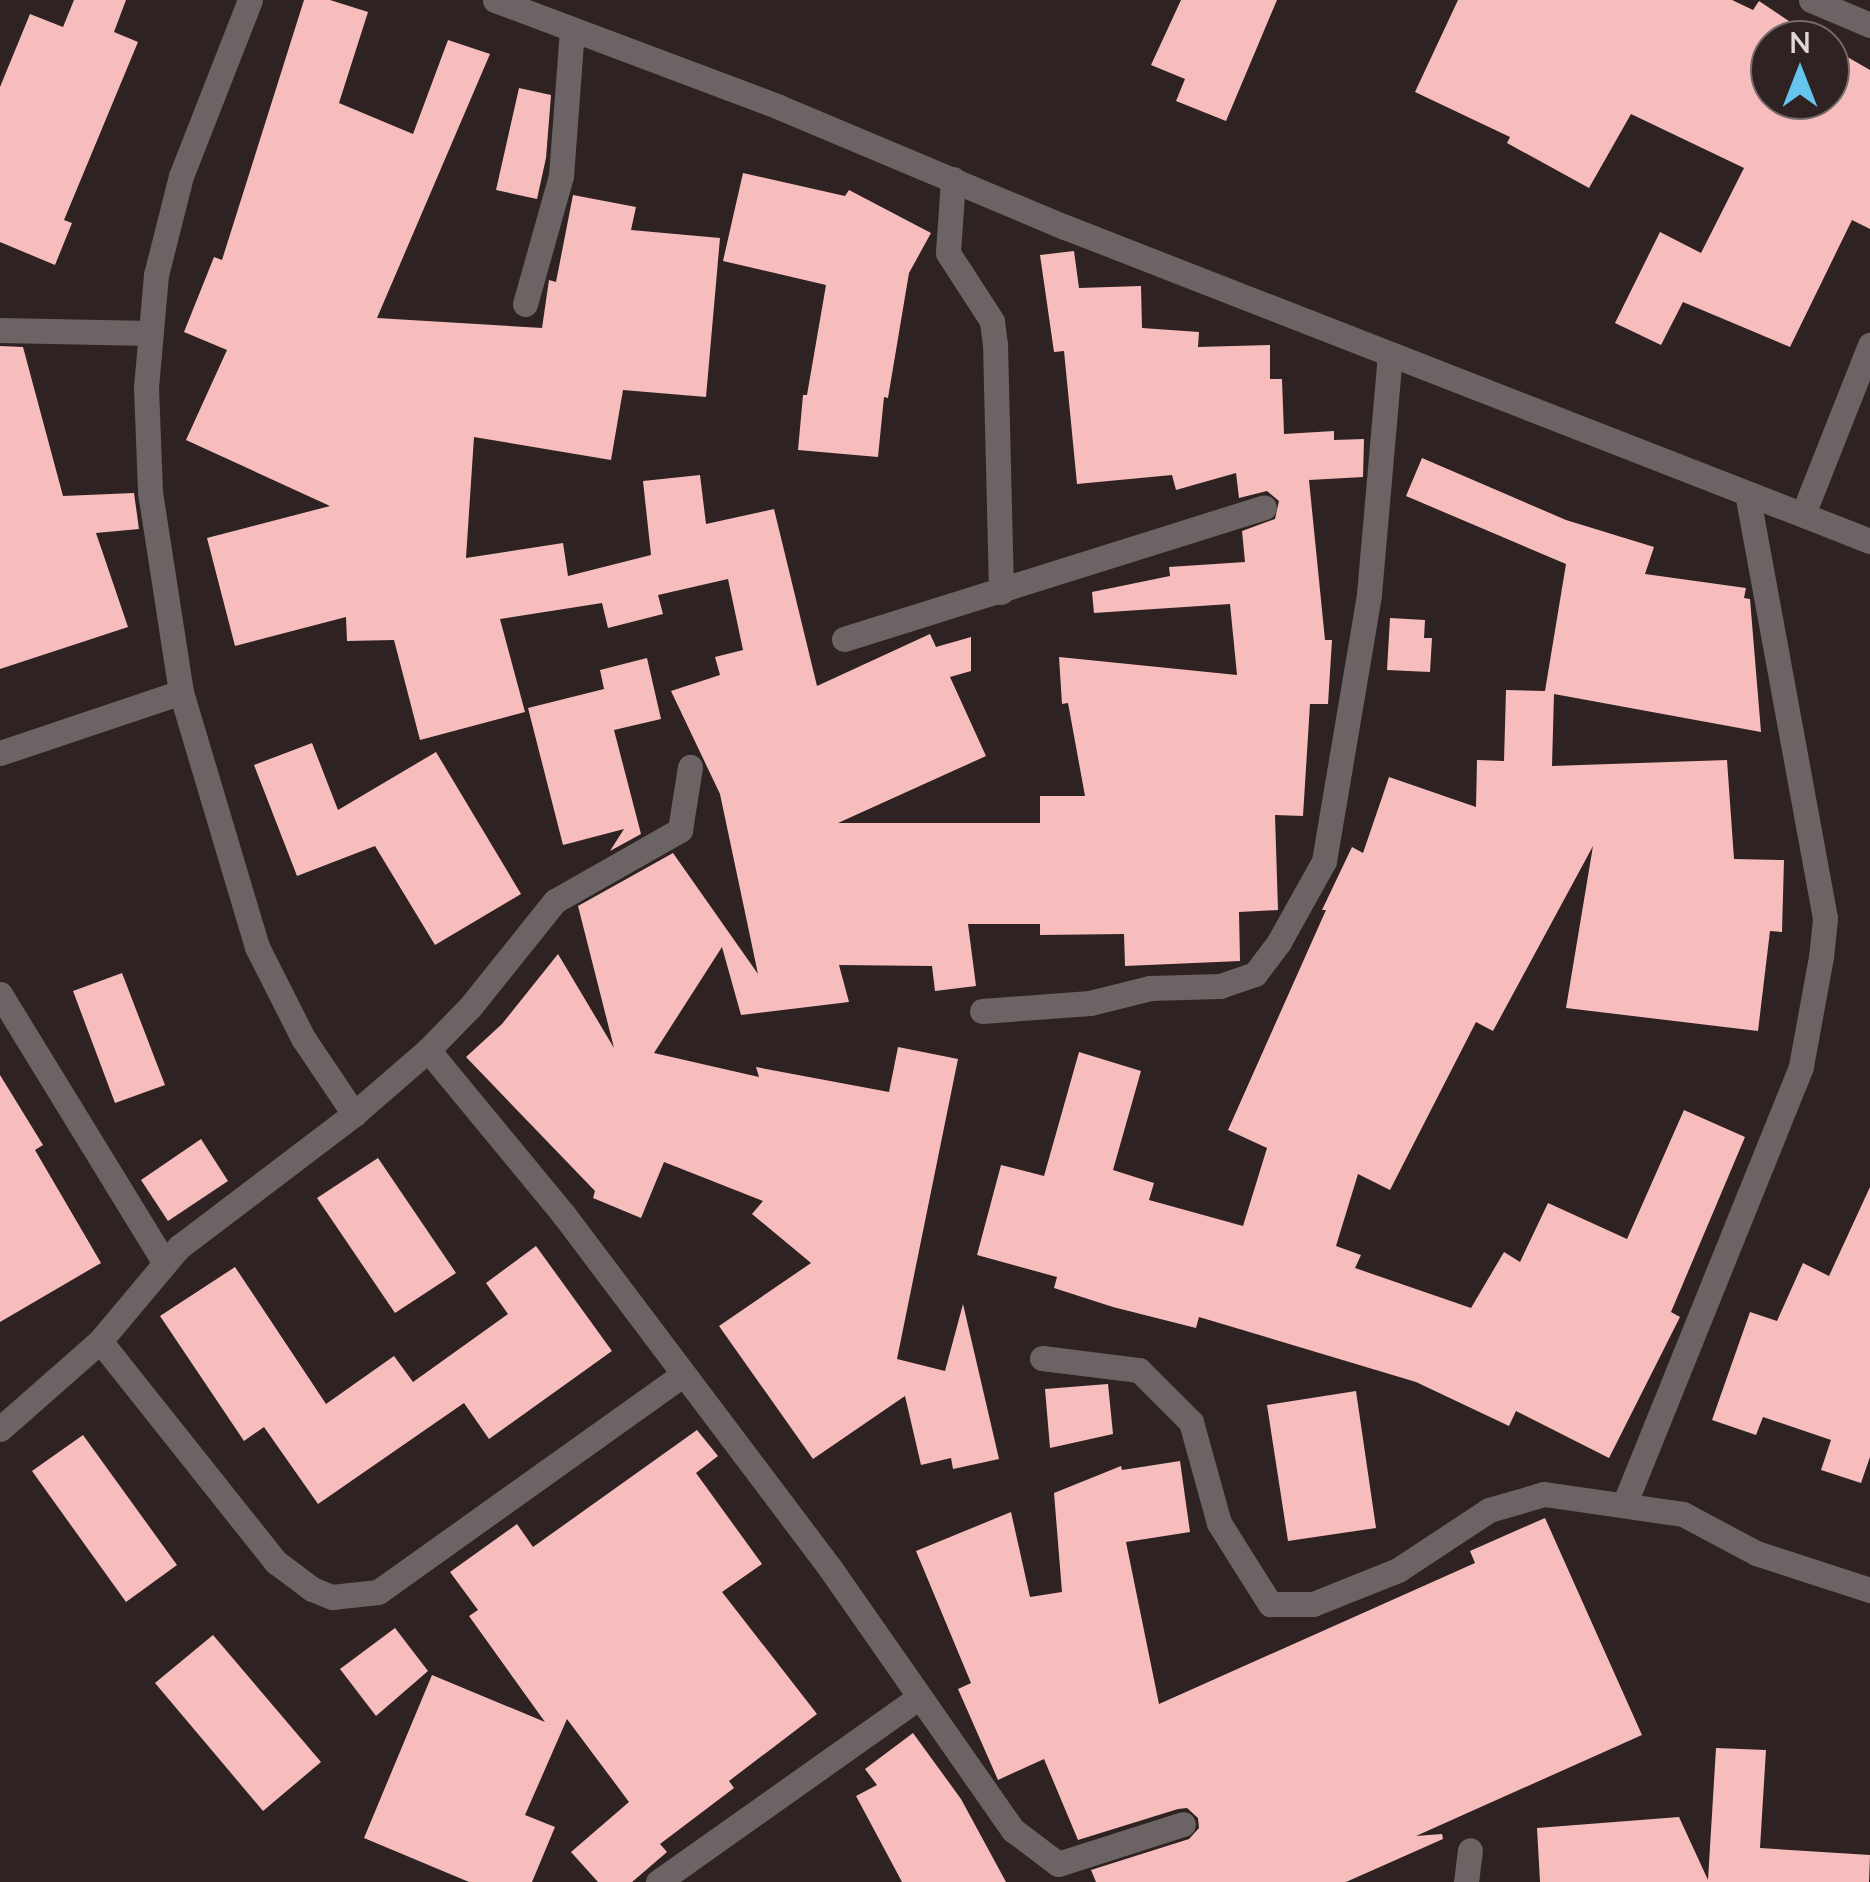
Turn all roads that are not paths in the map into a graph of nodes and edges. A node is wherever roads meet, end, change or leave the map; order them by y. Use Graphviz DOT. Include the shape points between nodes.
graph roads {
  1 [pos="250,0"];
  2 [pos="495,0"];
  3 [pos="1810,0"];
  4 [pos="1870,25"];
  5 [pos="572,29"];
  6 [pos="952,179"];
  7 [pos="525,304"];
  8 [pos="0,330"];
  9 [pos="151,333"];
  10 [pos="1870,346"];
  11 [pos="1390,355"];
  12 [pos="1748,497"];
  13 [pos="1264,507"];
  14 [pos="1803,514"];
  15 [pos="1870,542"];
  16 [pos="1002,592"];
  17 [pos="844,639"];
  18 [pos="181,692"];
  19 [pos="0,753"];
  20 [pos="690,767"];
  21 [pos="0,994"];
  22 [pos="982,1011"];
  23 [pos="428,1050"];
  24 [pos="354,1114"];
  25 [pos="164,1262"];
  26 [pos="100,1342"];
  27 [pos="1042,1358"];
  28 [pos="682,1376"];
  29 [pos="0,1429"];
  30 [pos="1624,1505"];
  31 [pos="1870,1590"];
  32 [pos="919,1697"];
  33 [pos="1183,1824"];
  34 [pos="1470,1850"];
  35 [pos="658,1882"];
  36 [pos="1466,1882"];
  1 -- 9 [label="street" via="181,176 156,275"];
  2 -- 5 [label="street"];
  3 -- 4 [label="street"];
  5 -- 6 [label="street"];
  5 -- 7 [label="street" via="561,176"];
  6 -- 11 [label="street"];
  6 -- 16 [label="street" via="948,253 994,332"];
  8 -- 9 [label="street"];
  9 -- 18 [label="street" via="150,492"];
  10 -- 14 [label="street"];
  11 -- 12 [label="street"];
  11 -- 22 [label="street" via="1369,594 1324,861 1280,942 1255,974 1220,986 1150,988 1090,1003"];
  12 -- 14 [label="street"];
  12 -- 30 [label="street" via="1825,918 1821,957 1802,1066"];
  13 -- 16 [label="street"];
  14 -- 15 [label="street"];
  16 -- 17 [label="street"];
  18 -- 19 [label="street"];
  18 -- 24 [label="street" via="256,947 303,1038"];
  20 -- 23 [label="street" via="680,830 555,901"];
  21 -- 25 [label="street"];
  23 -- 24 [label="street"];
  23 -- 28 [label="street" via="564,1214"];
  24 -- 25 [label="street"];
  25 -- 26 [label="street"];
  26 -- 28 [label="street" via="276,1562 332,1596 378,1592"];
  26 -- 29 [label="street"];
  27 -- 30 [label="street" via="1139,1370 1191,1422 1219,1523 1270,1604 1313,1604 1381,1577 1489,1510 1544,1494"];
  28 -- 32 [label="street" via="830,1568"];
  30 -- 31 [label="street" via="1682,1514 1756,1553"];
  32 -- 33 [label="street" via="1014,1830 1058,1864"];
  32 -- 35 [label="street"];
  34 -- 36 [label="street"];
}
